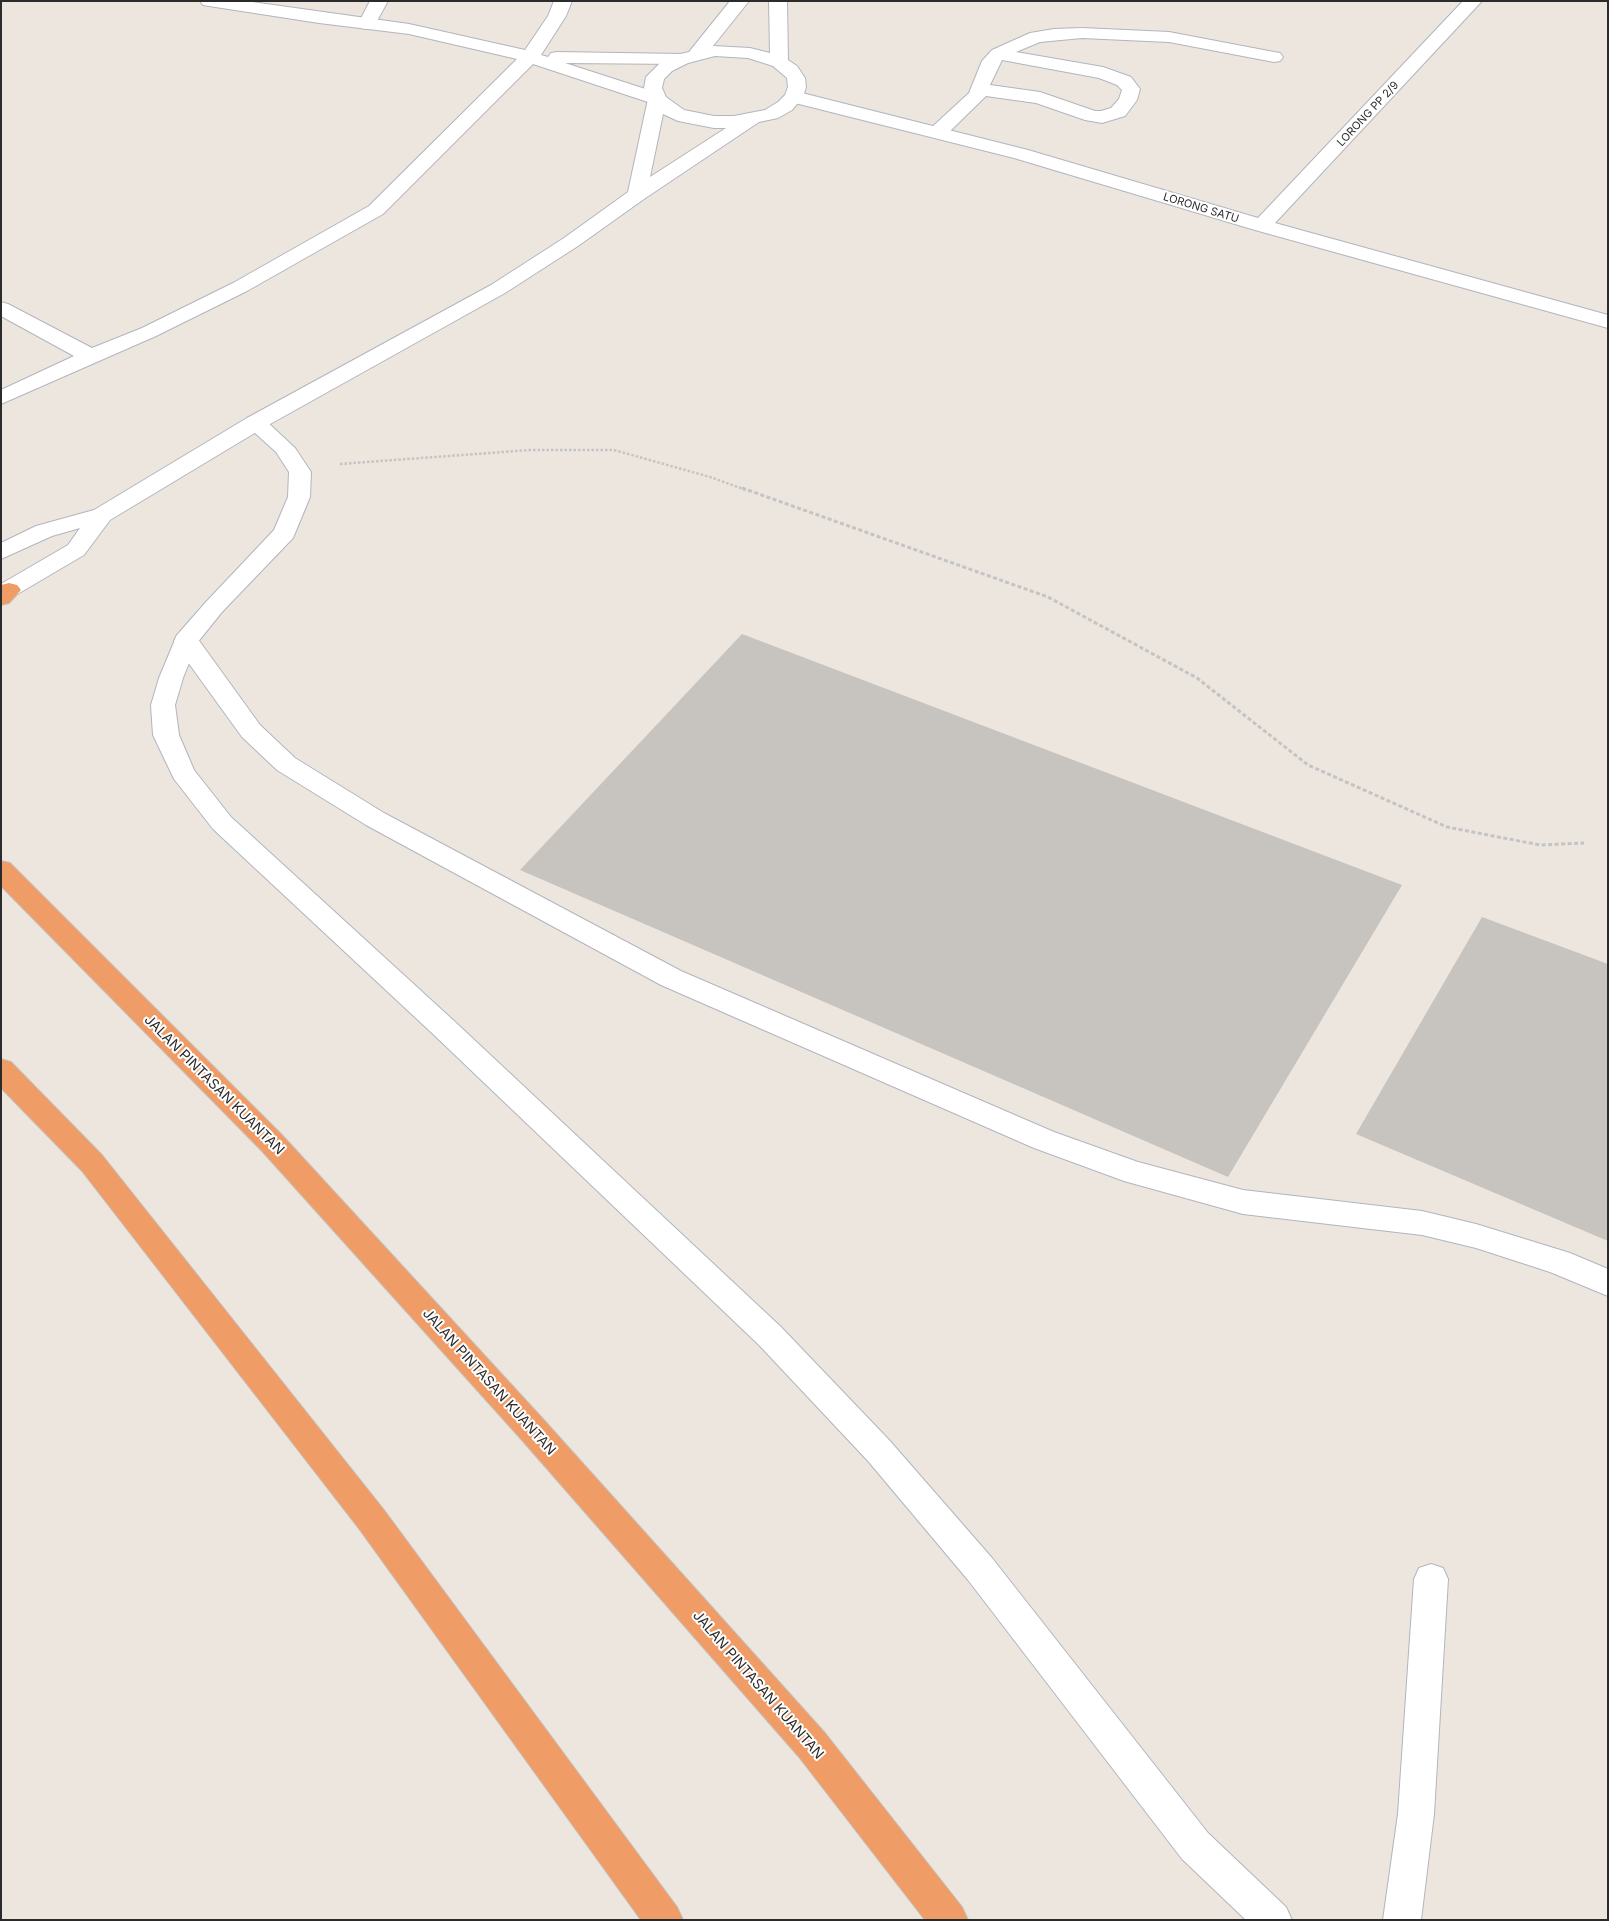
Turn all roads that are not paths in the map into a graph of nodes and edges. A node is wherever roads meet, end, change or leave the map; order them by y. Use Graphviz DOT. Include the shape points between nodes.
graph roads {
  1 [pos="379,1"];
  2 [pos="563,1"];
  3 [pos="740,1"];
  4 [pos="778,1"];
  5 [pos="1473,1"];
  6 [pos="212,2"];
  7 [pos="367,24"];
  8 [pos="998,54"];
  9 [pos="690,56"];
  10 [pos="530,57"];
  11 [pos="1274,58"];
  12 [pos="779,62"];
  13 [pos="979,90"];
  14 [pos="794,97"];
  15 [pos="657,99"];
  16 [pos="752,119"];
  17 [pos="938,132"];
  18 [pos="637,195"];
  19 [pos="1262,226"];
  20 [pos="1,308"];
  21 [pos="1608,322"];
  22 [pos="91,356"];
  23 [pos="1,398"];
  24 [pos="255,423"];
  25 [pos="102,515"];
  26 [pos="1,552"];
  27 [pos="4,594"];
  28 [pos="186,641"];
  29 [pos="1,870"];
  30 [pos="1,1070"];
  31 [pos="1608,1283"];
  32 [pos="1431,1579"];
  33 [pos="664,1920"];
  34 [pos="949,1920"];
  35 [pos="1273,1920"];
  36 [pos="1402,1920"];
  1 -- 7 [label="street"];
  2 -- 10 [label="street"];
  3 -- 9 [label="street"];
  4 -- 12 [label="street"];
  5 -- 19 [label="street, LORONG PP 2/9"];
  6 -- 7 [label="street"];
  7 -- 10 [label="street" via="438,34"];
  8 -- 11 [label="street" via="1036,37 1082,33 1169,37"];
  8 -- 13 [label="street" via="991,61"];
  8 -- 13 [label="street" via="1117,78 1130,89 1128,100 1118,112 1092,116 1040,98"];
  9 -- 10 [label="street"];
  9 -- 12 [label="street" via="715,51 750,52"];
  9 -- 15 [label="street" via="666,67 656,77 653,88"];
  10 -- 15 [label="street"];
  10 -- 22 [label="street" via="376,210 240,287 149,332"];
  12 -- 14 [label="street" via="796,78"];
  13 -- 17 [label="street"];
  14 -- 16 [label="street" via="771,114"];
  14 -- 17 [label="street, LORONG SATU"];
  15 -- 16 [label="street" via="678,115 696,120 734,122"];
  15 -- 18 [label="street"];
  16 -- 18 [label="street"];
  17 -- 19 [label="street, LORONG SATU"];
  18 -- 24 [label="street" via="498,289"];
  19 -- 21 [label="street, LORONG SATU"];
  20 -- 22 [label="street"];
  22 -- 23 [label="street"];
  24 -- 25 [label="street"];
  24 -- 28 [label="street" via="284,448 300,472 299,497 286,532"];
  25 -- 26 [label="street" via="44,531"];
  25 -- 27 [label="street" via="76,550"];
  28 -- 31 [label="street" via="251,731 286,764 375,819 671,978 1044,1140 1134,1172 1243,1202 1422,1224 1476,1236 1560,1262"];
  28 -- 35 [label="street" via="162,705 166,735 183,773 222,823 444,1027 770,1336 879,1451 980,1569 1195,1846"];
  29 -- 34 [label="highway, JALAN PINTASAN KUANTAN" via="272,1143 526,1422 812,1745"];
  30 -- 33 [label="highway" via="92,1163 372,1520"];
  32 -- 36 [label="street" via="1416,1814"];
}
